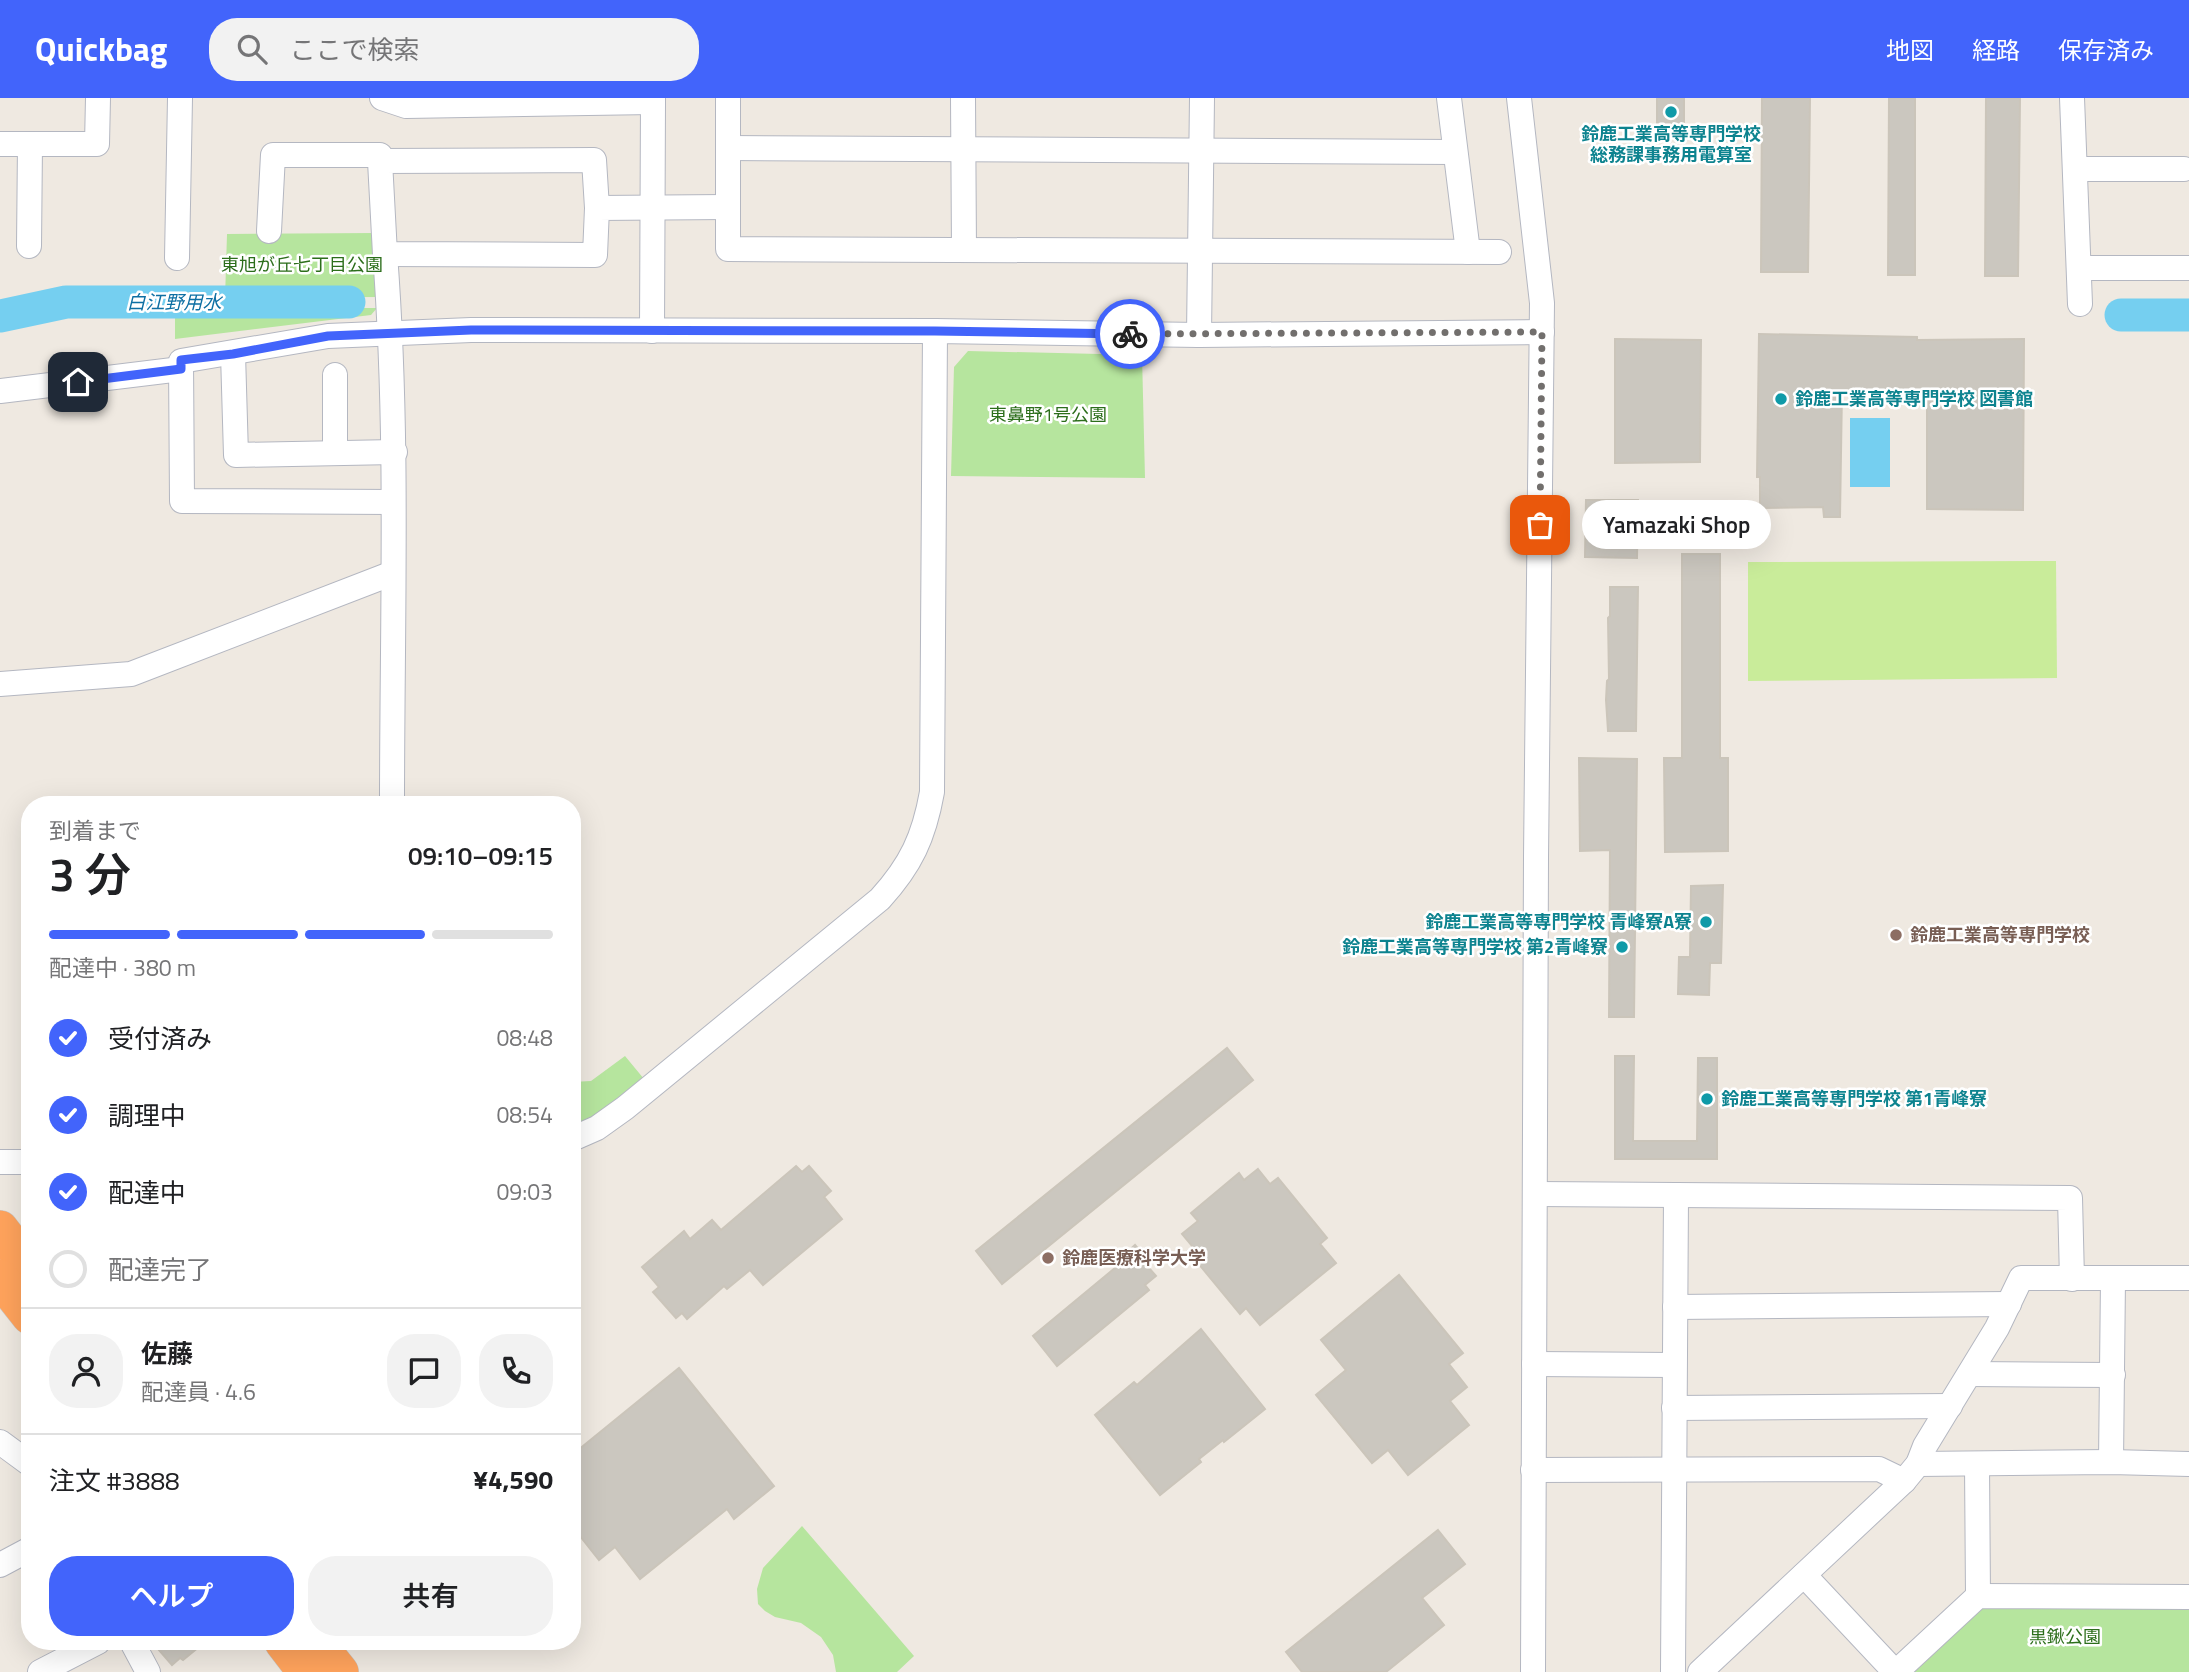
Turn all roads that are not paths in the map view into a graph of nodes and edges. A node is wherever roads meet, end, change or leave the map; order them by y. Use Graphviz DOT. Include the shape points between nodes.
graph roads {
  1 [pos="98,98"];
  2 [pos="180,98"];
  3 [pos="382,98"];
  4 [pos="728,98"];
  5 [pos="963,98"];
  6 [pos="1202,98"];
  7 [pos="1449,98"];
  8 [pos="1519,98"];
  9 [pos="2072,98"];
  10 [pos="653,100"];
  11 [pos="0,144"];
  12 [pos="30,144"];
  13 [pos="728,148"];
  14 [pos="964,150"];
  15 [pos="1201,151"];
  16 [pos="1455,152"];
  17 [pos="380,153"];
  18 [pos="2075,169"];
  19 [pos="2184,169"];
  20 [pos="727,207"];
  21 [pos="597,208"];
  22 [pos="652,208"];
  23 [pos="269,231"];
  24 [pos="29,246"];
  25 [pos="964,250"];
  26 [pos="1199,252"];
  27 [pos="1468,252"];
  28 [pos="1499,253"];
  29 [pos="385,254"];
  30 [pos="177,258"];
  31 [pos="2079,268"];
  32 [pos="2189,268"];
  33 [pos="2081,304"];
  34 [pos="652,331"];
  35 [pos="935,331"];
  36 [pos="1542,332"];
  37 [pos="391,334"];
  38 [pos="1199,335"];
  39 [pos="233,354"];
  40 [pos="181,365"];
  41 [pos="335,375"];
  42 [pos="0,391"];
  43 [pos="335,452"];
  44 [pos="394,452"];
  45 [pos="393,502"];
  46 [pos="393,573"];
  47 [pos="0,684"];
  48 [pos="392,796"];
  49 [pos="581,1135"];
  50 [pos="0,1162"];
  51 [pos="21,1162"];
  52 [pos="1536,1194"];
  53 [pos="1676,1196"];
  54 [pos="0,1229"];
  55 [pos="21,1256"];
  56 [pos="0,1278"];
  57 [pos="2189,1278"];
  58 [pos="2072,1279"];
  59 [pos="2113,1279"];
  60 [pos="2008,1304"];
  61 [pos="21,1305"];
  62 [pos="1675,1307"];
  63 [pos="1534,1364"];
  64 [pos="1674,1365"];
  65 [pos="1970,1374"];
  66 [pos="2113,1375"];
  67 [pos="1950,1406"];
  68 [pos="1674,1408"];
  69 [pos="0,1442"];
  70 [pos="21,1457"];
  71 [pos="2111,1462"];
  72 [pos="1977,1464"];
  73 [pos="2189,1464"];
  74 [pos="1533,1470"];
  75 [pos="1673,1471"];
  76 [pos="1911,1473"];
  77 [pos="21,1554"];
  78 [pos="0,1565"];
  79 [pos="1804,1575"];
  80 [pos="1978,1596"];
  81 [pos="2189,1597"];
  82 [pos="83,1650"];
  83 [pos="136,1650"];
  84 [pos="289,1650"];
  85 [pos="322,1650"];
  86 [pos="40,1672"];
  87 [pos="148,1672"];
  88 [pos="306,1672"];
  89 [pos="340,1672"];
  90 [pos="1533,1672"];
  91 [pos="1673,1672"];
  92 [pos="1700,1672"];
  93 [pos="1895,1672"];
  1 -- 12 [label="street" via="97,144"];
  2 -- 30 [label="street"];
  3 -- 10 [label="street" via="406,106"];
  4 -- 13 [label="street"];
  5 -- 14 [label="street"];
  6 -- 15 [label="street"];
  7 -- 16 [label="street"];
  8 -- 36 [label="street" via="1538,253"];
  9 -- 18 [label="street"];
  10 -- 22 [label="street"];
  11 -- 12 [label="street"];
  12 -- 24 [label="street"];
  13 -- 14 [label="street"];
  13 -- 20 [label="street"];
  14 -- 15 [label="street"];
  14 -- 25 [label="street"];
  15 -- 16 [label="street"];
  15 -- 26 [label="street"];
  16 -- 27 [label="street"];
  17 -- 21 [label="street" via="594,160"];
  17 -- 23 [label="street" via="273,155"];
  17 -- 29 [label="street"];
  18 -- 19 [label="street"];
  18 -- 31 [label="street"];
  20 -- 22 [label="street"];
  20 -- 25 [label="street" via="728,250"];
  21 -- 22 [label="street"];
  21 -- 29 [label="street" via="595,255"];
  22 -- 34 [label="street"];
  25 -- 26 [label="street"];
  26 -- 27 [label="street"];
  26 -- 38 [label="street"];
  27 -- 28 [label="street"];
  29 -- 37 [label="street"];
  31 -- 32 [label="street"];
  31 -- 33 [label="street"];
  34 -- 35 [label="street"];
  34 -- 37 [label="street"];
  35 -- 38 [label="street"];
  35 -- 49 [label="street" via="932,792 914,855 880,898 625,1108"];
  36 -- 38 [label="street"];
  36 -- 52 [label="street"];
  37 -- 39 [label="street" via="328,336"];
  37 -- 44 [label="street"];
  39 -- 40 [label="street"];
  39 -- 43 [label="street" via="236,455"];
  40 -- 42 [label="street"];
  40 -- 45 [label="street" via="182,501"];
  41 -- 43 [label="street"];
  43 -- 44 [label="street"];
  44 -- 45 [label="street"];
  45 -- 46 [label="street"];
  46 -- 47 [label="street" via="131,674"];
  46 -- 48 [label="street"];
  50 -- 51 [label="street"];
  52 -- 53 [label="street"];
  52 -- 63 [label="street"];
  53 -- 58 [label="street" via="2070,1198"];
  53 -- 62 [label="street"];
  54 -- 55 [label="highway"];
  56 -- 61 [label="highway"];
  57 -- 59 [label="street"];
  58 -- 59 [label="street"];
  58 -- 60 [label="street" via="2021,1278"];
  59 -- 66 [label="street"];
  60 -- 62 [label="street"];
  60 -- 65 [label="street"];
  62 -- 64 [label="street"];
  63 -- 64 [label="street"];
  63 -- 74 [label="street"];
  64 -- 68 [label="street"];
  65 -- 66 [label="street"];
  65 -- 67 [label="street"];
  66 -- 71 [label="street"];
  67 -- 68 [label="street"];
  67 -- 76 [label="street"];
  68 -- 75 [label="street"];
  69 -- 70 [label="street"];
  71 -- 72 [label="street"];
  71 -- 73 [label="street"];
  72 -- 76 [label="street"];
  72 -- 80 [label="street"];
  74 -- 75 [label="street"];
  74 -- 90 [label="street"];
  75 -- 76 [label="street" via="1879,1469"];
  75 -- 91 [label="street"];
  76 -- 79 [label="street"];
  77 -- 78 [label="street"];
  79 -- 92 [label="street"];
  79 -- 93 [label="street"];
  80 -- 81 [label="street"];
  80 -- 93 [label="street"];
  82 -- 86 [label="street"];
  83 -- 87 [label="street"];
  84 -- 88 [label="highway"];
  85 -- 89 [label="highway"];
}
